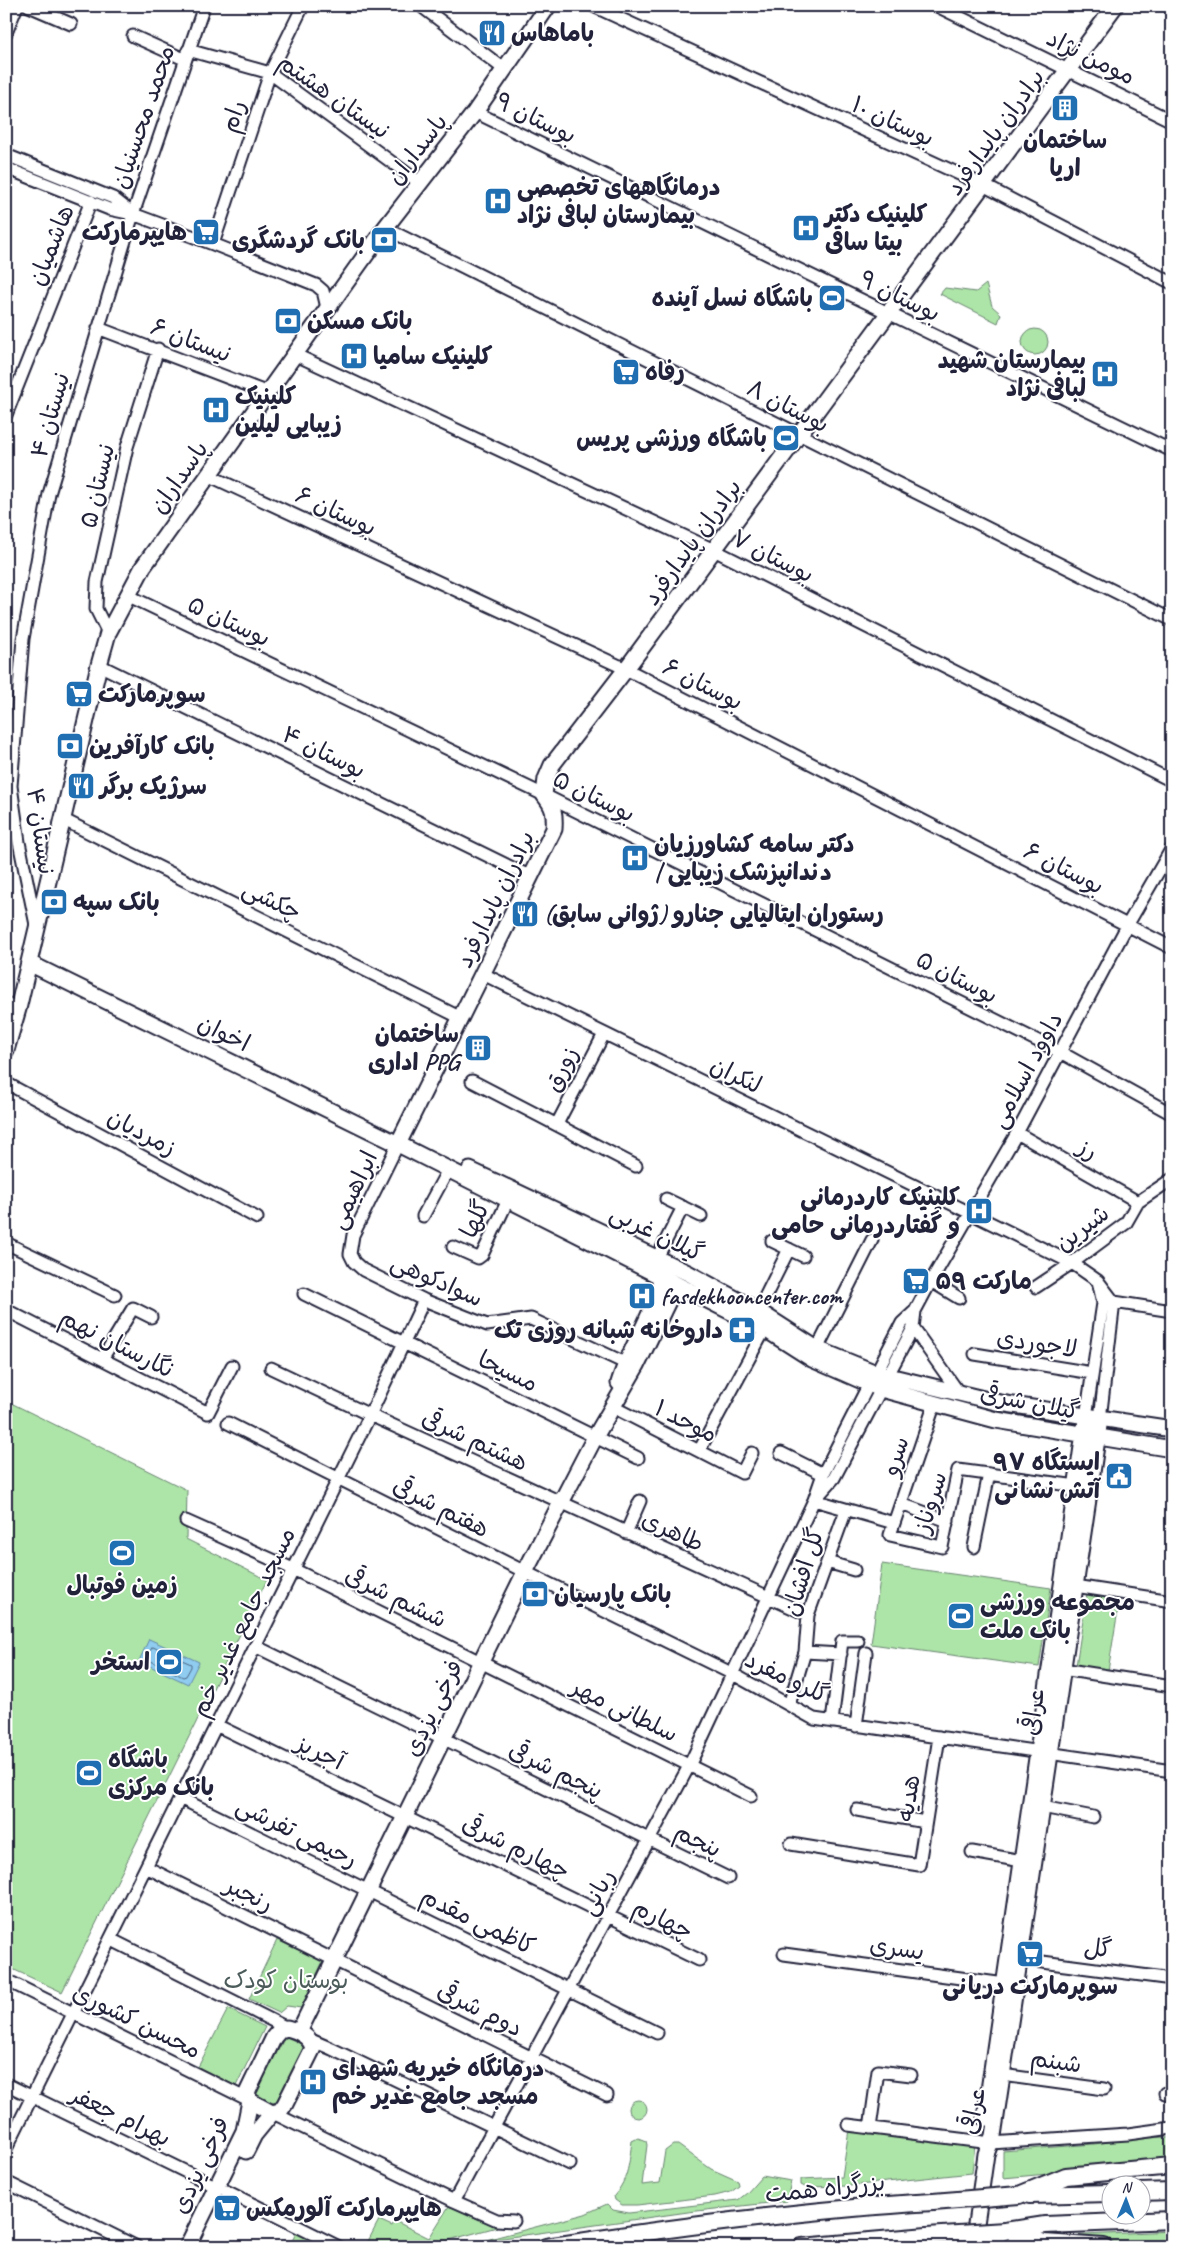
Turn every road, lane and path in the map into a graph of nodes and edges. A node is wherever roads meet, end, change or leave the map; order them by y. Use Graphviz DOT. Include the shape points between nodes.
graph roads {
  1 [pos="17,6"];
  2 [pos="28,6"];
  3 [pos="204,6"];
  4 [pos="303,6"];
  5 [pos="421,6"];
  6 [pos="548,6"];
  7 [pos="593,6"];
  8 [pos="937,6"];
  9 [pos="1115,6"];
  10 [pos="71,24"];
  11 [pos="6,33"];
  12 [pos="134,36"];
  13 [pos="186,55"];
  14 [pos="504,69"];
  15 [pos="1069,69"];
  16 [pos="270,73"];
  17 [pos="475,112"];
  18 [pos="1172,120"];
  19 [pos="6,155"];
  20 [pos="6,168"];
  21 [pos="420,183"];
  22 [pos="983,185"];
  23 [pos="91,202"];
  24 [pos="133,214"];
  25 [pos="385,228"];
  26 [pos="213,244"];
  27 [pos="1172,283"];
  28 [pos="327,308"];
  29 [pos="888,314"];
  30 [pos="98,328"];
  31 [pos="158,349"];
  32 [pos="296,355"];
  33 [pos="268,393"];
  34 [pos="6,415"];
  35 [pos="799,435"];
  36 [pos="1172,451"];
  37 [pos="208,475"];
  38 [pos="714,550"];
  39 [pos="126,595"];
  40 [pos="1172,620"];
  41 [pos="108,633"];
  42 [pos="98,665"];
  43 [pos="626,669"];
  44 [pos="1172,781"];
  45 [pos="9,784"];
  46 [pos="544,795"];
  47 [pos="64,820"];
  48 [pos="1172,848"];
  49 [pos="531,877"];
  50 [pos="1128,924"];
  51 [pos="37,929"];
  52 [pos="1172,948"];
  53 [pos="29,963"];
  54 [pos="483,974"];
  55 [pos="12,1006"];
  56 [pos="461,1018"];
  57 [pos="604,1034"];
  58 [pos="6,1050"];
  59 [pos="1060,1052"];
  60 [pos="472,1080"];
  61 [pos="6,1083"];
  62 [pos="1172,1114"];
  63 [pos="557,1124"];
  64 [pos="1017,1133"];
  65 [pos="400,1141"];
  66 [pos="636,1166"];
  67 [pos="448,1170"];
  68 [pos="1172,1179"];
  69 [pos="666,1199"];
  70 [pos="508,1200"];
  71 [pos="1138,1202"];
  72 [pos="683,1207"];
  73 [pos="971,1213"];
  74 [pos="423,1216"];
  75 [pos="701,1216"];
  76 [pos="257,1218"];
  77 [pos="872,1240"];
  78 [pos="772,1241"];
  79 [pos="6,1243"];
  80 [pos="453,1247"];
  81 [pos="788,1249"];
  82 [pos="350,1254"];
  83 [pos="803,1256"];
  84 [pos="1072,1263"];
  85 [pos="662,1266"];
  86 [pos="688,1273"];
  87 [pos="932,1280"];
  88 [pos="1098,1281"];
  89 [pos="1036,1287"];
  90 [pos="685,1289"];
  91 [pos="304,1294"];
  92 [pos="115,1295"];
  93 [pos="959,1298"];
  94 [pos="424,1300"];
  95 [pos="1114,1302"];
  96 [pos="6,1310"];
  97 [pos="758,1311"];
  98 [pos="915,1311"];
  99 [pos="1172,1312"];
  100 [pos="151,1317"];
  101 [pos="764,1328"];
  102 [pos="913,1328"];
  103 [pos="403,1344"];
  104 [pos="817,1349"];
  105 [pos="975,1354"];
  106 [pos="102,1359"];
  107 [pos="625,1363"];
  108 [pos="232,1366"];
  109 [pos="271,1368"];
  110 [pos="1092,1373"];
  111 [pos="878,1381"];
  112 [pos="959,1393"];
  113 [pos="935,1403"];
  114 [pos="611,1406"];
  115 [pos="370,1415"];
  116 [pos="1093,1418"];
  117 [pos="1122,1422"];
  118 [pos="228,1423"];
  119 [pos="1172,1429"];
  120 [pos="595,1437"];
  121 [pos="1090,1437"];
  122 [pos="1119,1441"];
  123 [pos="1172,1449"];
  124 [pos="699,1451"];
  125 [pos="752,1452"];
  126 [pos="781,1453"];
  127 [pos="638,1458"];
  128 [pos="823,1474"];
  129 [pos="989,1474"];
  130 [pos="338,1479"];
  131 [pos="1076,1486"];
  132 [pos="814,1500"];
  133 [pos="640,1501"];
  134 [pos="562,1503"];
  135 [pos="901,1504"];
  136 [pos="846,1510"];
  137 [pos="948,1520"];
  138 [pos="186,1521"];
  139 [pos="894,1523"];
  140 [pos="626,1533"];
  141 [pos="974,1546"];
  142 [pos="827,1562"];
  143 [pos="293,1569"];
  144 [pos="854,1570"];
  145 [pos="525,1572"];
  146 [pos="1075,1586"];
  147 [pos="767,1598"];
  148 [pos="1172,1601"];
  149 [pos="808,1615"];
  150 [pos="858,1641"];
  151 [pos="255,1646"];
  152 [pos="805,1652"];
  153 [pos="840,1654"];
  154 [pos="866,1654"];
  155 [pos="481,1662"];
  156 [pos="1062,1669"];
  157 [pos="733,1674"];
  158 [pos="1172,1686"];
  159 [pos="790,1705"];
  160 [pos="832,1722"];
  161 [pos="216,1725"];
  162 [pos="856,1726"];
  163 [pos="939,1737"];
  164 [pos="443,1739"];
  165 [pos="1044,1753"];
  166 [pos="689,1766"];
  167 [pos="1172,1771"];
  168 [pos="751,1796"];
  169 [pos="180,1798"];
  170 [pos="1042,1807"];
  171 [pos="857,1810"];
  172 [pos="405,1817"];
  173 [pos="1093,1817"];
  174 [pos="926,1822"];
  175 [pos="649,1840"];
  176 [pos="791,1844"];
  177 [pos="972,1852"];
  178 [pos="1022,1861"];
  179 [pos="146,1867"];
  180 [pos="728,1878"];
  181 [pos="368,1891"];
  182 [pos="608,1916"];
  183 [pos="110,1939"];
  184 [pos="784,1954"];
  185 [pos="1014,1958"];
  186 [pos="334,1960"];
  187 [pos="699,1960"];
  188 [pos="1172,1979"];
  189 [pos="6,1980"];
  190 [pos="1005,1984"];
  191 [pos="568,1990"];
  192 [pos="73,2013"];
  193 [pos="657,2033"];
  194 [pos="299,2034"];
  195 [pos="531,2058"];
  196 [pos="911,2074"];
  197 [pos="1002,2075"];
  198 [pos="6,2084"];
  199 [pos="1104,2089"];
  200 [pos="607,2095"];
  201 [pos="32,2097"];
  202 [pos="250,2101"];
  203 [pos="272,2113"];
  204 [pos="848,2125"];
  205 [pos="494,2127"];
  206 [pos="870,2128"];
  207 [pos="1172,2128"];
  208 [pos="6,2149"];
  209 [pos="986,2151"];
  210 [pos="570,2164"];
  211 [pos="1172,2166"];
  212 [pos="6,2182"];
  213 [pos="221,2189"];
  214 [pos="1172,2191"];
  215 [pos="1150,2192"];
  216 [pos="1100,2193"];
  217 [pos="1019,2195"];
  218 [pos="454,2201"];
  219 [pos="1172,2220"];
  220 [pos="514,2221"];
  221 [pos="1005,2230"];
  222 [pos="138,2247"];
  223 [pos="187,2247"];
  224 [pos="198,2247"];
  225 [pos="339,2247"];
  226 [pos="546,2247"];
  227 [pos="802,2247"];
  228 [pos="959,2247"];
  229 [pos="973,2247"];
  230 [pos="1104,2247"];
  1 -- 11 [label="street"];
  2 -- 10 [label="street"];
  3 -- 13 [label="street, محمد محسنیان"];
  4 -- 16 [label="street, رام"];
  5 -- 14 [label="street"];
  6 -- 14 [label="main road, پاسداران"];
  7 -- 22 [label="street, بوستان ۱۰"];
  8 -- 15 [label="street, مومن نژاد"];
  9 -- 15 [label="main road, برادران پایدارفرد"];
  12 -- 13 [label="street, نیستان هشتم"];
  13 -- 16 [label="street, نیستان هشتم"];
  13 -- 24 [label="street, محمد محسنیان"];
  14 -- 17 [label="main road, پاسداران"];
  15 -- 18 [label="street, مومن نژاد"];
  15 -- 22 [label="main road, برادران پایدارفرد"];
  16 -- 21 [label="street, نیستان هشتم"];
  16 -- 26 [label="street, رام"];
  17 -- 21 [label="main road, پاسداران"];
  17 -- 29 [label="street, بوستان ۹"];
  19 -- 24 [label="street" via="113,198"];
  20 -- 23 [label="street"];
  21 -- 25 [label="main road, پاسداران"];
  22 -- 27 [label="street, بوستان ۱۰"];
  22 -- 29 [label="main road, برادران پایدارفرد"];
  23 -- 24 [label="street"];
  23 -- 34 [label="street, هاشمیان"];
  24 -- 26 [label="street"];
  24 -- 30 [label="street, نیستان ۴"];
  25 -- 28 [label="main road, پاسداران"];
  25 -- 35 [label="street, بوستان ۸"];
  26 -- 28 [label="street" via="316,285 323,291"];
  28 -- 32 [label="main road, پاسداران"];
  29 -- 35 [label="main road, برادران پایدارفرد"];
  29 -- 36 [label="street, بوستان ۹"];
  30 -- 31 [label="street, نیستان ۶"];
  30 -- 45 [label="street, نیستان ۴" via="49,494 23,639"];
  31 -- 33 [label="street, نیستان ۶"];
  31 -- 41 [label="street, نیستان ۵" via="127,447 97,582 96,609"];
  32 -- 33 [label="main road, پاسداران"];
  32 -- 38 [label="street, بوستان ۷"];
  33 -- 37 [label="main road, پاسداران"];
  35 -- 38 [label="main road, برادران پایدارفرد"];
  35 -- 40 [label="street, بوستان ۸"];
  37 -- 39 [label="main road, پاسداران"];
  37 -- 43 [label="street, بوستان ۶"];
  38 -- 43 [label="main road, برادران پایدارفرد"];
  38 -- 44 [label="street, بوستان ۷"];
  39 -- 41 [label="main road, پاسداران"];
  39 -- 46 [label="street, بوستان ۵"];
  41 -- 42 [label="main road, پاسداران"];
  42 -- 47 [label="main road, پاسداران"];
  42 -- 49 [label="street, بوستان ۴"];
  43 -- 46 [label="main road, برادران پایدارفرد" via="552,765"];
  43 -- 50 [label="street, بوستان ۶"];
  45 -- 51 [label="street, نیستان ۴"];
  46 -- 49 [label="main road, برادران پایدارفرد" via="553,806 554,830"];
  46 -- 59 [label="street, بوستان ۵"];
  47 -- 51 [label="main road, پاسداران"];
  47 -- 56 [label="street, چکشی"];
  48 -- 50 [label="street, داوود اسلامی"];
  49 -- 54 [label="main road, برادران پایدارفرد"];
  50 -- 52 [label="street, بوستان ۶"];
  50 -- 59 [label="street, داوود اسلامی"];
  51 -- 53 [label="main road, پاسداران"];
  53 -- 55 [label="main road, پاسداران"];
  53 -- 65 [label="main road, اخوان"];
  54 -- 56 [label="main road, برادران پایدارفرد"];
  54 -- 57 [label="street, لنکران"];
  55 -- 58 [label="main road, پاسداران"];
  56 -- 65 [label="main road, برادران پایدارفرد"];
  57 -- 63 [label="street, زورق"];
  57 -- 73 [label="street, لنکران"];
  59 -- 62 [label="street, بوستان ۵"];
  59 -- 64 [label="street, داوود اسلامی"];
  60 -- 63 [label="street, زورق"];
  61 -- 76 [label="street, زمردیان"];
  63 -- 66 [label="street, زورق"];
  64 -- 71 [label="street, رز"];
  64 -- 73 [label="street, داوود اسلامی"];
  65 -- 67 [label="main road, گیلان غربی"];
  65 -- 82 [label="street, ابراهیمی" via="353,1235"];
  65 -- 85 [label="main road, گیلان غربی"];
  67 -- 70 [label="main road, گیلان غربی"];
  67 -- 74 [label="street"];
  68 -- 71 [label="street, شیرین"];
  69 -- 72 [label="street"];
  70 -- 80 [label="street, گلها" via="482,1255 478,1258"];
  70 -- 85 [label="main road, گیلان غربی"];
  71 -- 84 [label="street, شیرین" via="1126,1223"];
  72 -- 75 [label="street"];
  72 -- 85 [label="street"];
  73 -- 84 [label="street, لنکران"];
  73 -- 87 [label="street, داوود اسلامی"];
  77 -- 104 [label="street"];
  78 -- 81 [label="street"];
  79 -- 92 [label="street"];
  81 -- 83 [label="street"];
  81 -- 97 [label="street"];
  82 -- 94 [label="street, سوادکوهی" via="363,1270"];
  84 -- 88 [label="street, لنکران"];
  84 -- 89 [label="street, شیرین"];
  85 -- 86 [label="main road, گیلان غربی"];
  85 -- 90 [label="main road, گیلان غربی"];
  85 -- 107 [label="main road, فرخی یزدی" via="656,1297"];
  86 -- 90 [label="main road"];
  86 -- 97 [label="main road, گیلان غربی"];
  87 -- 93 [label="street"];
  87 -- 98 [label="street, داوود اسلامی"];
  88 -- 95 [label="street"];
  88 -- 110 [label="street" via="1103,1303"];
  90 -- 101 [label="main road, گیلان غربی"];
  90 -- 114 [label="main road, فرخی یزدی" via="673,1295 668,1302 637,1365"];
  91 -- 103 [label="street, مسیحا"];
  94 -- 103 [label="street, مسجد جامع غدیر خم"];
  94 -- 107 [label="street, سوادکوهی" via="487,1325 531,1319"];
  95 -- 99 [label="street"];
  95 -- 116 [label="street"];
  96 -- 106 [label="street, نگارستان نهم"];
  97 -- 104 [label="main road, گیلان غربی"];
  98 -- 102 [label="street, داوود اسلامی"];
  98 -- 111 [label="street, داوود اسلامی" via="902,1322"];
  100 -- 106 [label="street" via="133,1308"];
  101 -- 111 [label="main road, گیلان غربی" via="812,1359"];
  101 -- 124 [label="street"];
  102 -- 111 [label="street, داوود اسلامی"];
  102 -- 112 [label="street"];
  103 -- 115 [label="street, مسجد جامع غدیر خم"];
  103 -- 120 [label="street, مسیحا"];
  104 -- 111 [label="main road, گیلان غربی"];
  105 -- 110 [label="street, لاجوردی"];
  106 -- 108 [label="street, نگارستان نهم" via="208,1413"];
  107 -- 114 [label="main road, فرخی یزدی"];
  109 -- 115 [label="street, هشتم شرقی"];
  110 -- 116 [label="street"];
  111 -- 112 [label="main road, گیلان شرقی"];
  111 -- 113 [label="main road, گیلان شرقی"];
  111 -- 128 [label="street, داوود اسلامی"];
  111 -- 132 [label="street, داوود اسلامی" via="834,1478"];
  112 -- 116 [label="main road, گیلان شرقی"];
  113 -- 121 [label="main road, گیلان شرقی" via="996,1420"];
  113 -- 135 [label="street, سرو"];
  114 -- 120 [label="main road, فرخی یزدی"];
  114 -- 124 [label="street, موحد ۱"];
  115 -- 130 [label="street, مسجد جامع غدیر خم"];
  115 -- 134 [label="street, هشتم شرقی"];
  116 -- 117 [label="main road, گیلان شرقی"];
  116 -- 121 [label="main road"];
  117 -- 119 [label="main road, گیلان شرقی"];
  117 -- 122 [label="main road"];
  118 -- 130 [label="street, هفتم شرقی"];
  120 -- 127 [label="street, مسیحا"];
  120 -- 134 [label="main road, فرخی یزدی"];
  121 -- 122 [label="main road, گیلان شرقی"];
  121 -- 131 [label="main road, عراقی"];
  121 -- 146 [label="main road, عراقی"];
  122 -- 123 [label="main road, گیلان شرقی"];
  124 -- 125 [label="street, موحد ۱" via="742,1473"];
  126 -- 128 [label="street"];
  128 -- 132 [label="street, داوود اسلامی"];
  129 -- 131 [label="street, سروناز"];
  129 -- 137 [label="street, سروناز" via="958,1470"];
  129 -- 141 [label="street"];
  130 -- 143 [label="street, مسجد جامع غدیر خم"];
  130 -- 145 [label="street, هفتم شرقی"];
  131 -- 165 [label="main road, عراقی"];
  132 -- 136 [label="street, سروناز"];
  132 -- 147 [label="street, داوود اسلامی"];
  133 -- 140 [label="street"];
  134 -- 140 [label="street, طاهری"];
  134 -- 145 [label="main road, فرخی یزدی"];
  135 -- 137 [label="street"];
  135 -- 139 [label="street, سرو"];
  136 -- 139 [label="street, سروناز"];
  136 -- 142 [label="street, گل افشان"];
  137 -- 139 [label="street, سروناز" via="942,1547 890,1535"];
  138 -- 143 [label="street, ششم شرقی"];
  140 -- 147 [label="street, طاهری"];
  142 -- 144 [label="street"];
  142 -- 149 [label="street, گل افشان"];
  143 -- 151 [label="street, مسجد جامع غدیر خم"];
  143 -- 155 [label="street, ششم شرقی"];
  145 -- 155 [label="main road, فرخی یزدی"];
  145 -- 157 [label="street, گلرو مفرد"];
  146 -- 148 [label="street"];
  146 -- 156 [label="main road, عراقی"];
  147 -- 149 [label="street, طاهری"];
  147 -- 157 [label="street, ربانی"];
  149 -- 152 [label="street, گل افشان"];
  150 -- 153 [label="street" via="842,1641"];
  151 -- 161 [label="street, مسجد جامع غدیر خم"];
  151 -- 164 [label="street, پنجم شرقی"];
  152 -- 153 [label="street"];
  152 -- 159 [label="street, گل افشان"];
  153 -- 160 [label="street"];
  154 -- 162 [label="street"];
  155 -- 164 [label="main road, فرخی یزدی"];
  155 -- 166 [label="street, سلطانی مهر"];
  156 -- 158 [label="street"];
  156 -- 165 [label="main road, عراقی"];
  157 -- 159 [label="street, گلرو مفرد"];
  157 -- 166 [label="street, ربانی"];
  159 -- 160 [label="street, گلرو مفرد" via="814,1719"];
  160 -- 162 [label="street, گلرو مفرد"];
  161 -- 169 [label="street, مسجد جامع غدیر خم"];
  161 -- 172 [label="street, آجرپز"];
  162 -- 163 [label="street, گلرو مفرد"];
  163 -- 165 [label="street, گلرو مفرد"];
  163 -- 174 [label="street, هدیه"];
  164 -- 172 [label="main road, فرخی یزدی"];
  164 -- 175 [label="street, پنجم شرقی"];
  165 -- 167 [label="street, گلرو مفرد"];
  165 -- 170 [label="main road, عراقی"];
  165 -- 178 [label="main road, عراقی"];
  166 -- 168 [label="street, سلطانی مهر"];
  166 -- 175 [label="street, ربانی"];
  169 -- 179 [label="street, مسجد جامع غدیر خم"];
  169 -- 181 [label="street, رحیمی تفرشی"];
  170 -- 173 [label="street"];
  170 -- 185 [label="main road, عراقی"];
  171 -- 174 [label="street"];
  172 -- 181 [label="main road, فرخی یزدی"];
  172 -- 182 [label="street, چهارم شرقی"];
  174 -- 176 [label="street, هدیه" via="919,1864"];
  175 -- 180 [label="street, پنجم"];
  175 -- 182 [label="street, ربانی"];
  177 -- 178 [label="street"];
  178 -- 185 [label="main road, عراقی"];
  179 -- 183 [label="street, مسجد جامع غدیر خم"];
  179 -- 186 [label="street, رنجبر"];
  181 -- 186 [label="main road, فرخی یزدی"];
  181 -- 191 [label="street, کاظمی مقدم"];
  182 -- 187 [label="street, چهارم"];
  182 -- 191 [label="street, ربانی"];
  183 -- 192 [label="street, مسجد جامع غدیر خم"];
  183 -- 194 [label="street"];
  184 -- 190 [label="street, یسری"];
  185 -- 188 [label="street, گل"];
  185 -- 190 [label="main road, عراقی"];
  185 -- 197 [label="main road, عراقی"];
  186 -- 194 [label="main road, فرخی یزدی"];
  186 -- 195 [label="street, دوم شرقی"];
  189 -- 192 [label="street, محسن کشوری"];
  190 -- 209 [label="main road, عراقی"];
  191 -- 193 [label="street, کاظمی مقدم"];
  191 -- 195 [label="street, ربانی"];
  192 -- 201 [label="street, مسجد جامع غدیر خم"];
  192 -- 202 [label="street, محسن کشوری"];
  194 -- 202 [label="main road, فرخی یزدی" via="280,2030 274,2037 249,2085"];
  194 -- 203 [label="main road, فرخی یزدی" via="313,2047 310,2056 285,2104 280,2111"];
  194 -- 205 [label="street"];
  195 -- 200 [label="street, دوم شرقی"];
  195 -- 205 [label="street, ربانی"];
  196 -- 206 [label="street" via="878,2071"];
  197 -- 199 [label="street, شبنم"];
  197 -- 209 [label="main road, عراقی"];
  198 -- 201 [label="street, بهرام جعفر"];
  201 -- 208 [label="street, مسجد جامع غدیر خم"];
  201 -- 213 [label="street, بهرام جعفر"];
  202 -- 203 [label="main road"];
  202 -- 213 [label="main road, فرخی یزدی" via="244,2131"];
  203 -- 213 [label="main road, فرخی یزدی" via="254,2135"];
  203 -- 218 [label="street"];
  204 -- 206 [label="street"];
  205 -- 210 [label="street"];
  205 -- 218 [label="street, ربانی"];
  206 -- 209 [label="street"];
  207 -- 209 [label="street"];
  209 -- 229 [label="main road, عراقی"];
  211 -- 217 [label="highway" via="1066,2176"];
  212 -- 222 [label="street"];
  213 -- 223 [label="main road, فرخی یزدی"];
  213 -- 224 [label="main road, فرخی یزدی"];
  213 -- 225 [label="street, بهرام جعفر"];
  214 -- 215 [label="highway"];
  216 -- 217 [label="highway, بزرگراه همت"];
  217 -- 226 [label="highway, بزرگراه همت, bridge" via="680,2227"];
  218 -- 220 [label="street" via="497,2220"];
  219 -- 221 [label="highway"];
  221 -- 227 [label="highway, bridge"];
  221 -- 228 [label="main road, bridge" via="991,2239"];
  221 -- 230 [label="highway" via="1044,2243"];
}
